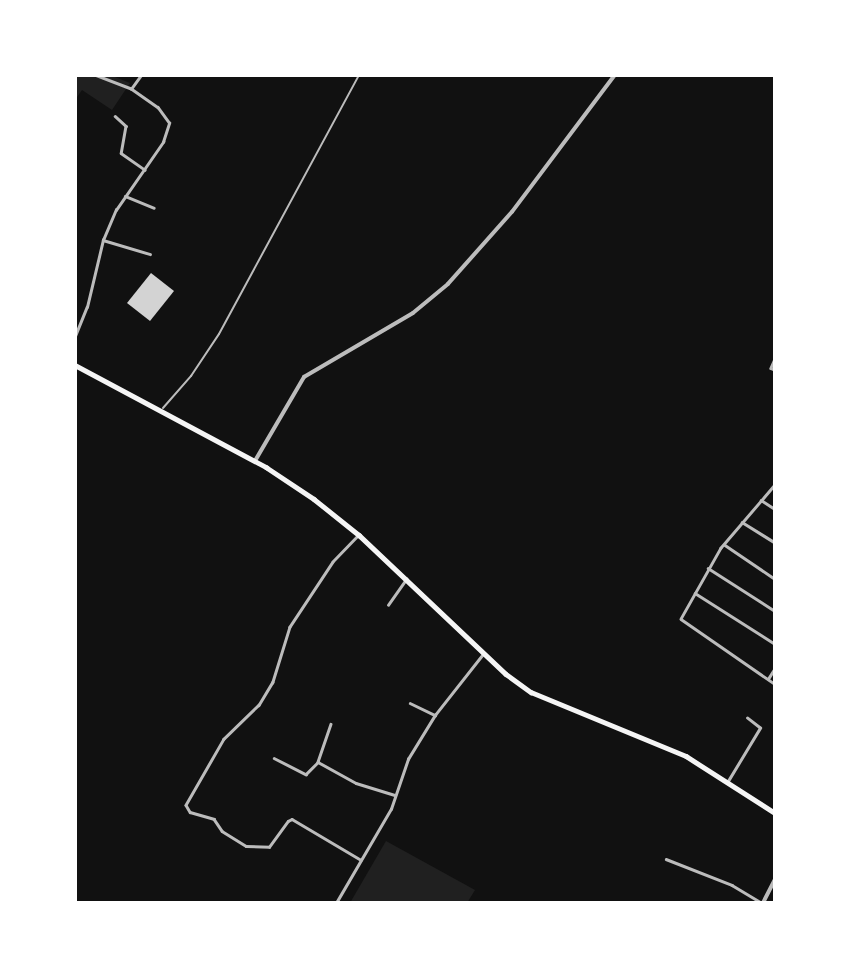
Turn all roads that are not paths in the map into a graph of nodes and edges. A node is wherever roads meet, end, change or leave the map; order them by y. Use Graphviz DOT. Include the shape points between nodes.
graph roads {
  1 [pos="95,75"];
  2 [pos="141,75"];
  3 [pos="359,75"];
  4 [pos="615,75"];
  5 [pos="131,89"];
  6 [pos="116,116"];
  7 [pos="145,170"];
  8 [pos="125,196"];
  9 [pos="154,208"];
  10 [pos="103,240"];
  11 [pos="150,254"];
  12 [pos="75,336"];
  13 [pos="775,359"];
  14 [pos="75,365"];
  15 [pos="775,370"];
  16 [pos="161,411"];
  17 [pos="255,461"];
  18 [pos="775,485"];
  19 [pos="761,500"];
  20 [pos="775,509"];
  21 [pos="742,522"];
  22 [pos="359,535"];
  23 [pos="775,543"];
  24 [pos="724,544"];
  25 [pos="708,568"];
  26 [pos="406,579"];
  27 [pos="775,579"];
  28 [pos="695,592"];
  29 [pos="388,605"];
  30 [pos="775,611"];
  31 [pos="775,644"];
  32 [pos="484,653"];
  33 [pos="775,668"];
  34 [pos="768,679"];
  35 [pos="775,684"];
  36 [pos="410,704"];
  37 [pos="435,715"];
  38 [pos="747,718"];
  39 [pos="331,723"];
  40 [pos="274,758"];
  41 [pos="318,762"];
  42 [pos="728,781"];
  43 [pos="395,796"];
  44 [pos="775,813"];
  45 [pos="666,859"];
  46 [pos="361,860"];
  47 [pos="775,879"];
  48 [pos="336,903"];
  49 [pos="763,903"];
  1 -- 5 [label="street"];
  2 -- 5 [label="street"];
  3 -- 16 [label="lane" via="219,334"];
  4 -- 17 [label="street" via="512,212 448,284 413,313 304,377"];
  5 -- 7 [label="street" via="158,108 169,123"];
  6 -- 7 [label="street" via="126,126 121,153"];
  7 -- 8 [label="street"];
  8 -- 9 [label="street"];
  8 -- 10 [label="street"];
  10 -- 11 [label="street"];
  10 -- 12 [label="street"];
  13 -- 15 [label="street" via="771,368"];
  14 -- 16 [label="main road"];
  16 -- 17 [label="main road"];
  17 -- 22 [label="main road"];
  18 -- 19 [label="street"];
  19 -- 20 [label="street"];
  19 -- 21 [label="street"];
  21 -- 23 [label="street"];
  21 -- 24 [label="street"];
  22 -- 26 [label="main road"];
  22 -- 46 [label="street" via="333,562 290,626 273,682 259,705 224,739 186,805 190,813 214,820 246,846 269,847 292,818"];
  24 -- 25 [label="street"];
  24 -- 27 [label="street"];
  25 -- 28 [label="street"];
  25 -- 30 [label="street"];
  26 -- 29 [label="street"];
  26 -- 32 [label="main road"];
  28 -- 31 [label="street"];
  28 -- 34 [label="street" via="682,614 683,622"];
  32 -- 37 [label="street"];
  32 -- 42 [label="main road" via="531,692 667,748"];
  33 -- 34 [label="street"];
  34 -- 35 [label="street"];
  36 -- 37 [label="street"];
  37 -- 43 [label="street" via="408,759"];
  38 -- 42 [label="street" via="760,727"];
  39 -- 41 [label="street"];
  40 -- 41 [label="street" via="306,774"];
  41 -- 43 [label="street" via="356,783"];
  42 -- 44 [label="main road"];
  43 -- 46 [label="street"];
  45 -- 49 [label="street" via="732,885"];
  46 -- 48 [label="street"];
  47 -- 49 [label="street"];
}
